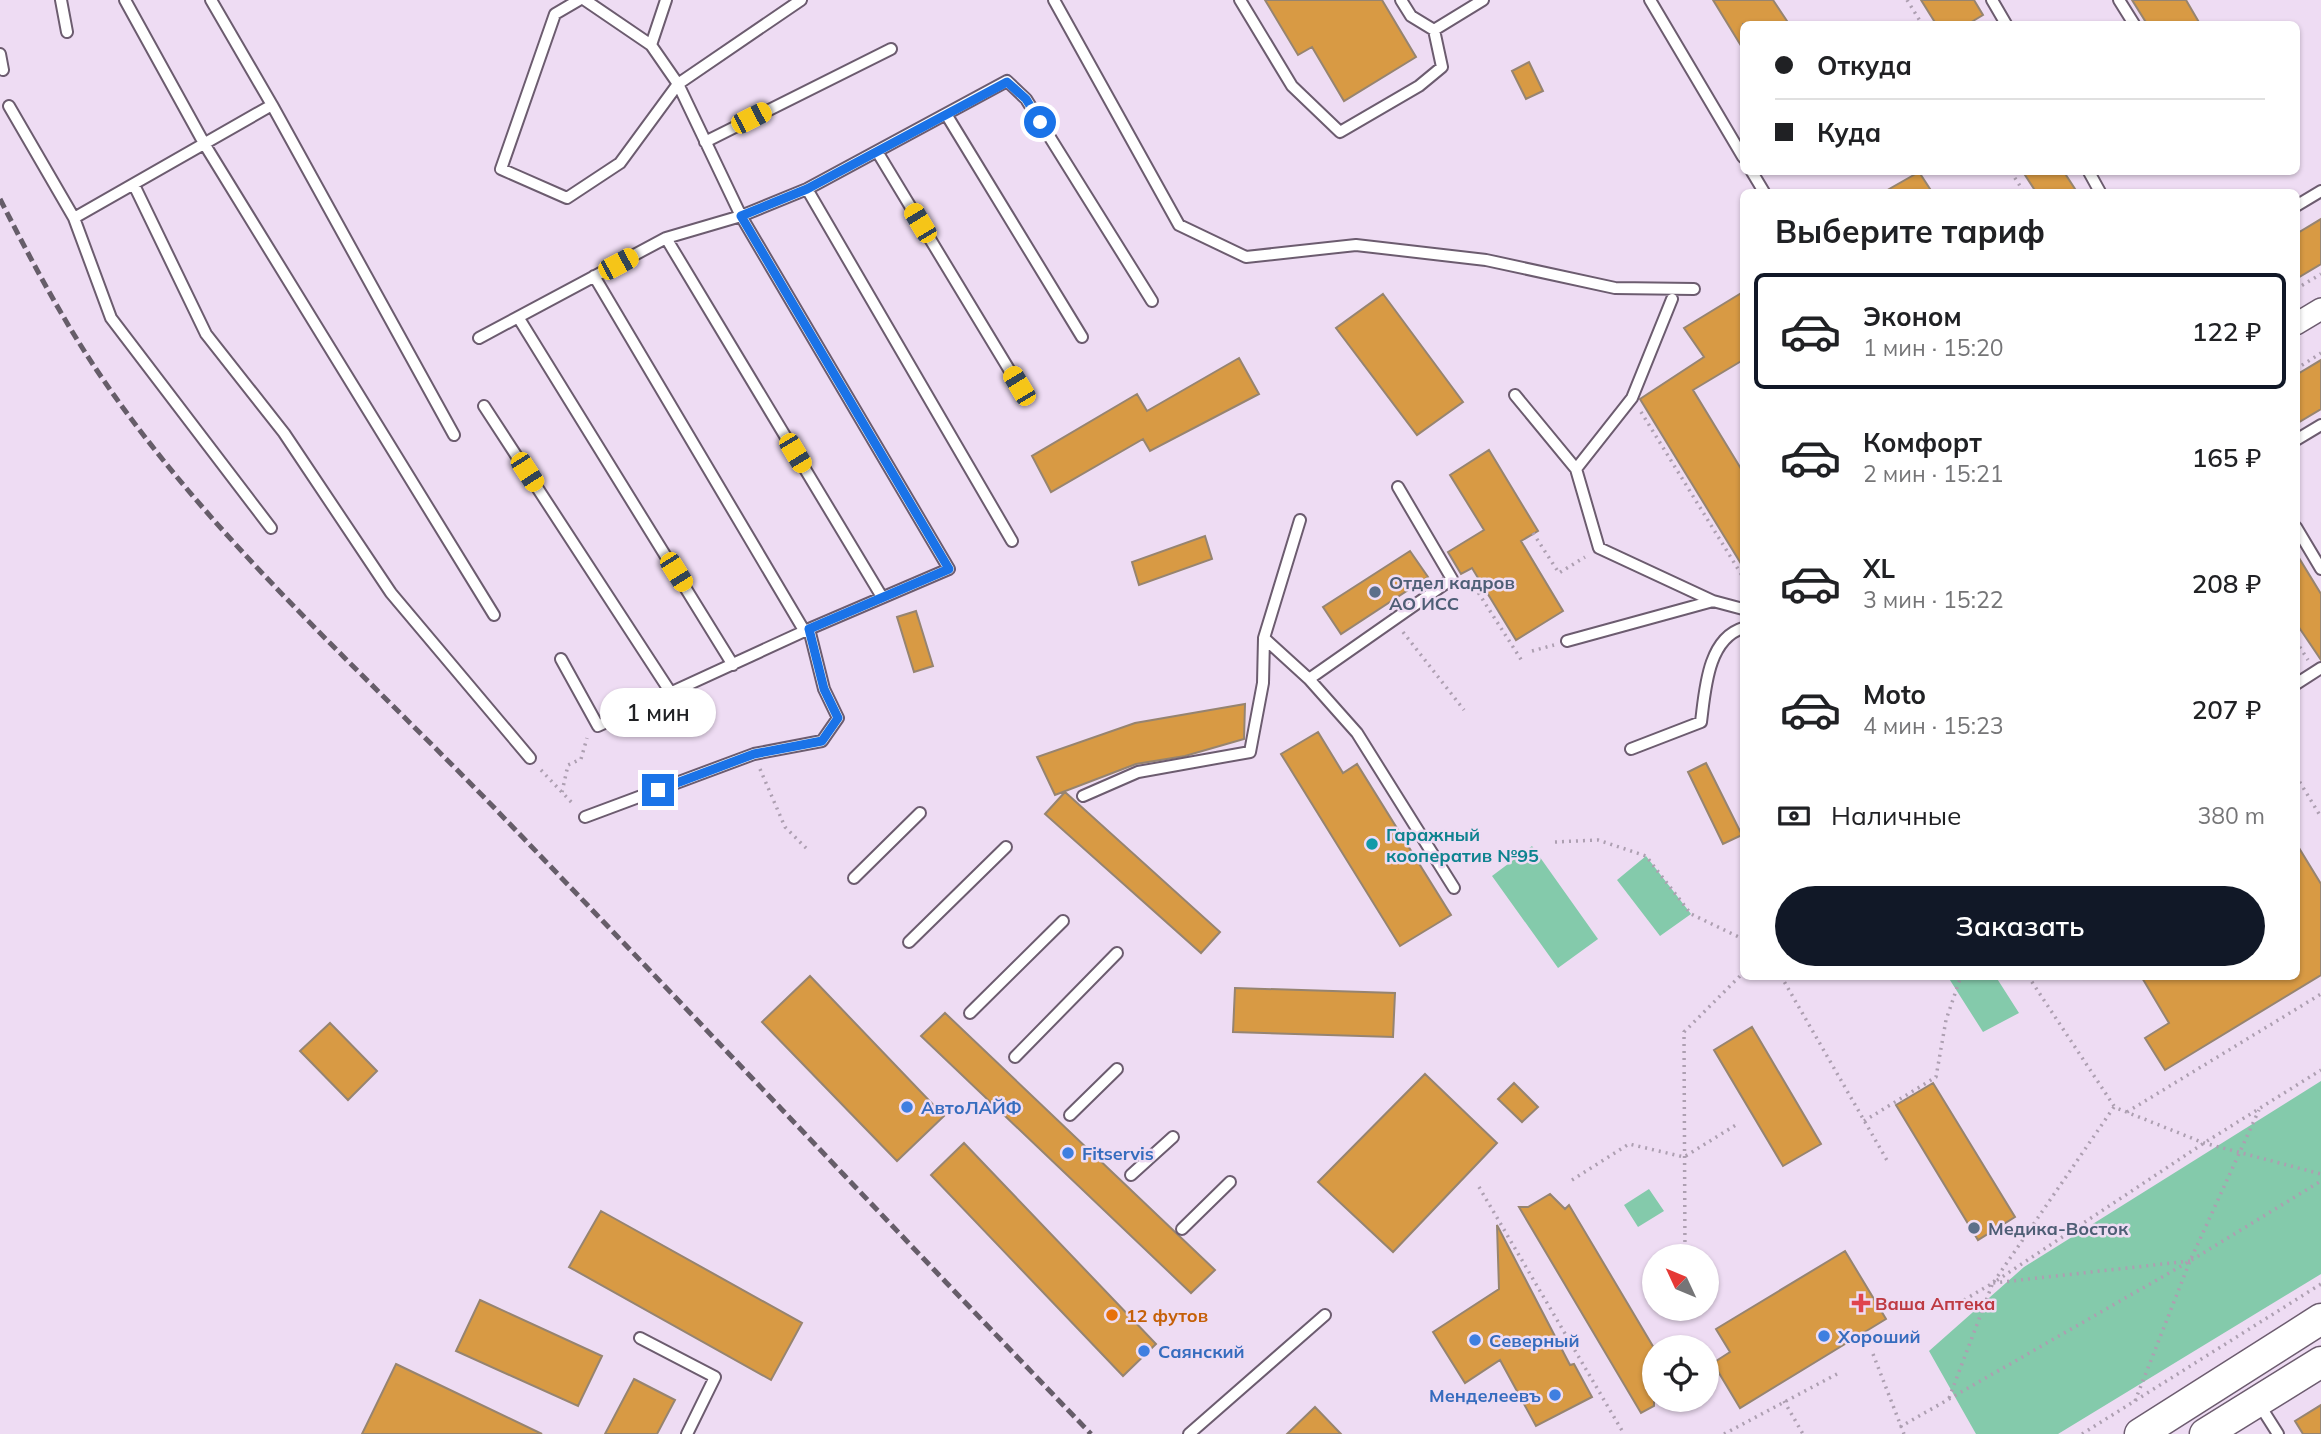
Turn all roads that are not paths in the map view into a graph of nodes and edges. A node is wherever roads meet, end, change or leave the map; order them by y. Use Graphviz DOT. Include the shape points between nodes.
graph roads {
  1 [pos="61,0"];
  2 [pos="125,0"];
  3 [pos="211,0"];
  4 [pos="579,0"];
  5 [pos="585,0"];
  6 [pos="666,0"];
  7 [pos="801,0"];
  8 [pos="1054,0"];
  9 [pos="1240,0"];
  10 [pos="1401,0"];
  11 [pos="1483,0"];
  12 [pos="1650,0"];
  13 [pos="2119,0"];
  14 [pos="1996,1"];
  15 [pos="2005,21"];
  16 [pos="2132,21"];
  17 [pos="1434,30"];
  18 [pos="67,32"];
  19 [pos="651,46"];
  20 [pos="891,49"];
  21 [pos="0,54"];
  22 [pos="3,71"];
  23 [pos="678,84"];
  24 [pos="272,105"];
  25 [pos="9,106"];
  26 [pos="946,114"];
  27 [pos="705,142"];
  28 [pos="205,145"];
  29 [pos="1740,152"];
  30 [pos="878,153"];
  31 [pos="134,185"];
  32 [pos="807,189"];
  33 [pos="2321,191"];
  34 [pos="2300,204"];
  35 [pos="741,216"];
  36 [pos="74,218"];
  37 [pos="666,238"];
  38 [pos="594,276"];
  39 [pos="1694,289"];
  40 [pos="1672,299"];
  41 [pos="1152,301"];
  42 [pos="2321,309"];
  43 [pos="518,317"];
  44 [pos="2300,322"];
  45 [pos="1082,337"];
  46 [pos="478,338"];
  47 [pos="1019,386"];
  48 [pos="1515,396"];
  49 [pos="484,405"];
  50 [pos="2321,425"];
  51 [pos="454,435"];
  52 [pos="2300,438"];
  53 [pos="1576,470"];
  54 [pos="1398,487"];
  55 [pos="1300,520"];
  56 [pos="271,528"];
  57 [pos="2300,534"];
  58 [pos="1012,541"];
  59 [pos="2321,569"];
  60 [pos="882,597"];
  61 [pos="1713,601"];
  62 [pos="1740,608"];
  63 [pos="494,615"];
  64 [pos="807,630"];
  65 [pos="1740,630"];
  66 [pos="1264,638"];
  67 [pos="1567,642"];
  68 [pos="561,659"];
  69 [pos="733,665"];
  70 [pos="2321,668"];
  71 [pos="1309,679"];
  72 [pos="2300,681"];
  73 [pos="671,693"];
  74 [pos="1631,750"];
  75 [pos="530,758"];
  76 [pos="1083,796"];
  77 [pos="920,813"];
  78 [pos="585,817"];
  79 [pos="1006,847"];
  80 [pos="854,878"];
  81 [pos="1454,888"];
  82 [pos="1063,921"];
  83 [pos="909,942"];
  84 [pos="1117,953"];
  85 [pos="970,1013"];
  86 [pos="1015,1058"];
  87 [pos="1117,1069"];
  88 [pos="1070,1115"];
  89 [pos="1173,1137"];
  90 [pos="1131,1175"];
  91 [pos="1230,1182"];
  92 [pos="1182,1229"];
  93 [pos="1325,1315"];
  94 [pos="2321,1319"];
  95 [pos="640,1338"];
  96 [pos="2321,1362"];
  97 [pos="2258,1401"];
  98 [pos="687,1434"];
  99 [pos="1189,1434"];
  100 [pos="2140,1434"];
  101 [pos="2205,1434"];
  102 [pos="2278,1434"];
  1 -- 18 [label="lane"];
  2 -- 28 [label="lane"];
  3 -- 24 [label="lane"];
  4 -- 23 [label="lane" via="555,14 501,169 567,198 620,163"];
  5 -- 19 [label="lane"];
  6 -- 19 [label="lane"];
  7 -- 23 [label="lane"];
  8 -- 39 [label="lane" via="1179,225 1246,257 1356,245 1486,260 1615,288"];
  9 -- 17 [label="lane" via="1292,86 1340,132 1419,86 1441,66"];
  10 -- 17 [label="lane" via="1411,16"];
  11 -- 17 [label="lane"];
  12 -- 29 [label="lane"];
  13 -- 16 [label="lane"];
  14 -- 15 [label="lane"];
  19 -- 23 [label="lane"];
  20 -- 27 [label="lane"];
  21 -- 22 [label="lane"];
  23 -- 27 [label="lane"];
  24 -- 28 [label="lane"];
  24 -- 51 [label="lane"];
  25 -- 36 [label="lane"];
  26 -- 30 [label="lane"];
  26 -- 41 [label="lane" via="1007,82 1026,99"];
  26 -- 45 [label="lane"];
  27 -- 35 [label="lane"];
  28 -- 31 [label="lane"];
  28 -- 63 [label="lane"];
  30 -- 32 [label="lane"];
  30 -- 47 [label="lane"];
  31 -- 36 [label="lane"];
  31 -- 75 [label="lane" via="206,334 284,433 391,593"];
  32 -- 35 [label="lane"];
  32 -- 58 [label="lane"];
  33 -- 34 [label="lane"];
  35 -- 37 [label="lane"];
  35 -- 60 [label="lane" via="949,569"];
  36 -- 56 [label="lane" via="111,318"];
  37 -- 38 [label="lane"];
  37 -- 60 [label="lane"];
  38 -- 43 [label="lane"];
  38 -- 64 [label="lane"];
  40 -- 53 [label="lane" via="1632,398"];
  42 -- 44 [label="street"];
  43 -- 46 [label="lane"];
  43 -- 69 [label="lane"];
  48 -- 53 [label="lane"];
  49 -- 73 [label="lane"];
  50 -- 52 [label="lane"];
  53 -- 61 [label="lane" via="1599,548"];
  54 -- 71 [label="lane" via="1452,579"];
  55 -- 66 [label="lane"];
  57 -- 59 [label="lane"];
  60 -- 64 [label="lane"];
  61 -- 62 [label="lane"];
  61 -- 67 [label="lane"];
  64 -- 69 [label="lane"];
  64 -- 78 [label="lane" via="824,689 838,718 822,741 754,754"];
  65 -- 74 [label="lane" via="1719,647 1706,680 1701,722"];
  66 -- 71 [label="lane"];
  66 -- 76 [label="lane" via="1263,683 1250,751 1138,772"];
  68 -- 73 [label="lane" via="598,726"];
  69 -- 73 [label="lane"];
  70 -- 72 [label="lane"];
  71 -- 81 [label="lane" via="1357,733"];
  77 -- 80 [label="lane"];
  79 -- 83 [label="lane"];
  82 -- 85 [label="lane"];
  84 -- 86 [label="lane"];
  87 -- 88 [label="lane"];
  89 -- 90 [label="lane"];
  91 -- 92 [label="lane"];
  93 -- 99 [label="lane"];
  94 -- 100 [label="street"];
  95 -- 98 [label="lane" via="715,1377"];
  96 -- 97 [label="street"];
  97 -- 101 [label="street"];
  97 -- 102 [label="lane"];
}
